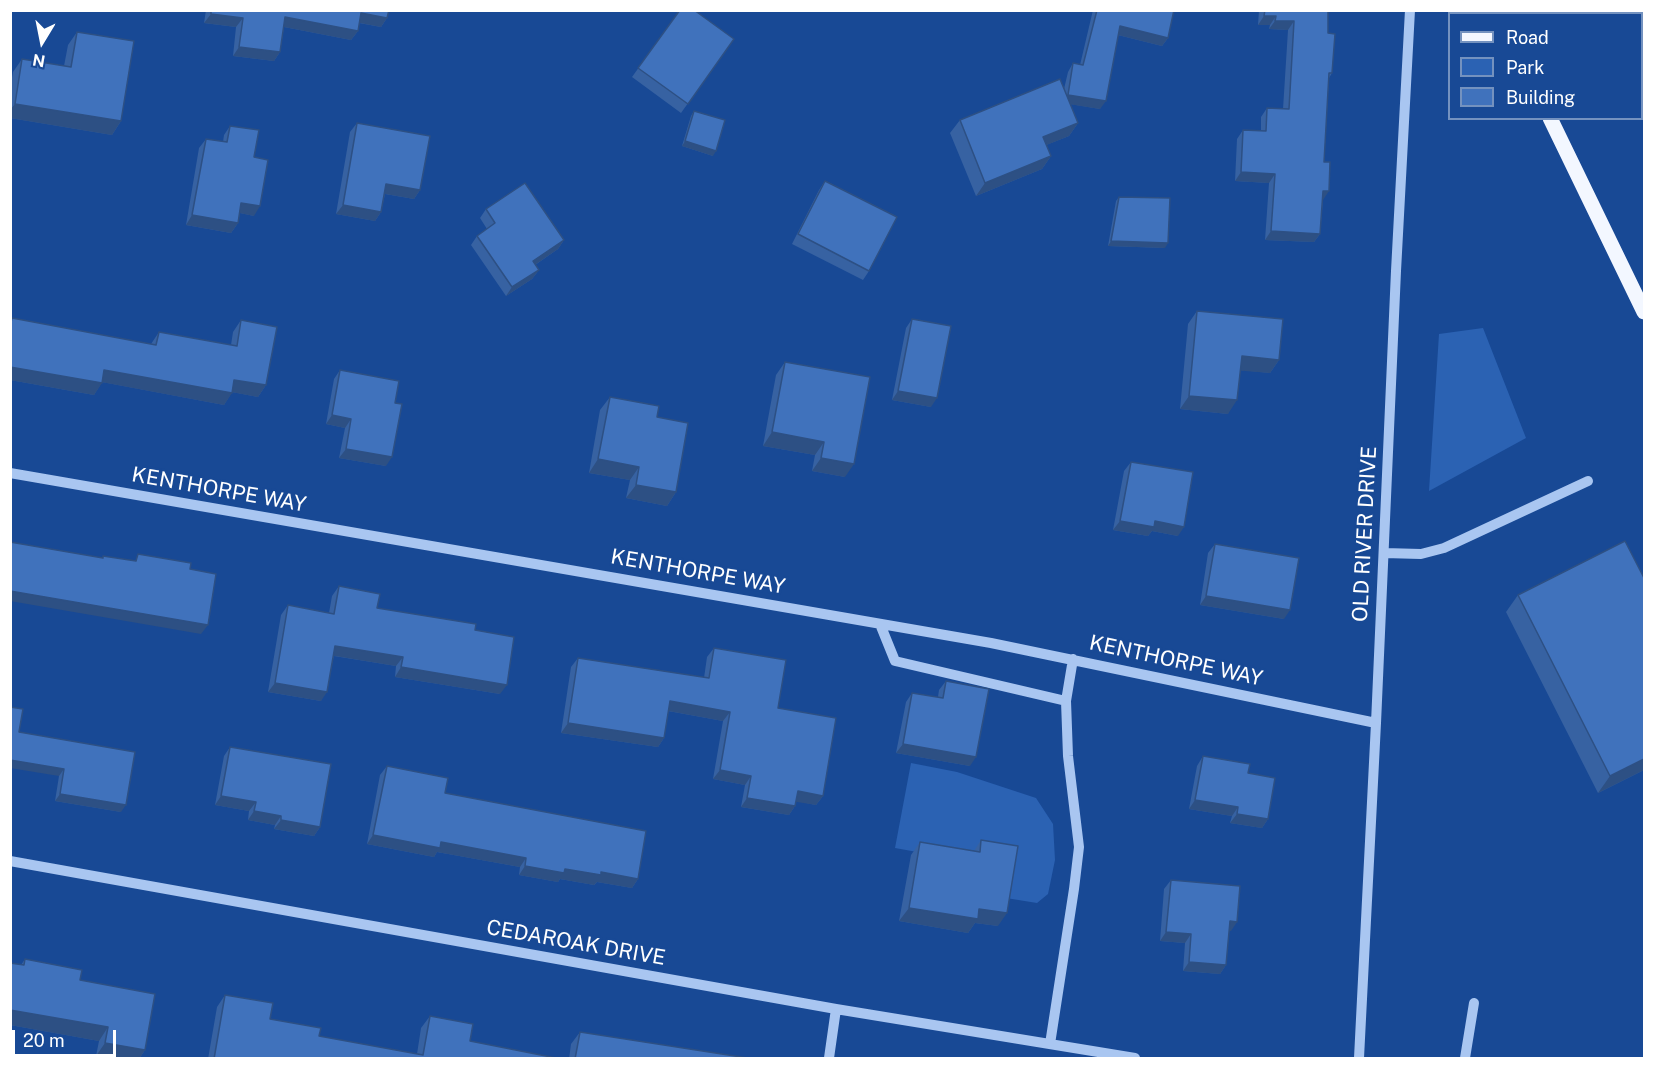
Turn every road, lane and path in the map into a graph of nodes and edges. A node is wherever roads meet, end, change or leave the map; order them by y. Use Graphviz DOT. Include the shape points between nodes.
graph roads {
  1 [pos="1410,10"];
  2 [pos="1551,120"];
  3 [pos="1644,312"];
  4 [pos="10,473"];
  5 [pos="1588,481"];
  6 [pos="1384,553"];
  7 [pos="880,624"];
  8 [pos="1073,659"];
  9 [pos="1066,701"];
  10 [pos="1376,723"];
  11 [pos="10,861"];
  12 [pos="1474,1003"];
  13 [pos="836,1009"];
  14 [pos="1050,1044"];
  15 [pos="830,1059"];
  16 [pos="1135,1059"];
  17 [pos="1359,1059"];
  18 [pos="1464,1059"];
  1 -- 6 [label="street, OLD RIVER DRIVE"];
  2 -- 3 [label="main road"];
  4 -- 7 [label="street, KENTHORPE WAY"];
  5 -- 6 [label="street" via="1444,548 1421,554"];
  6 -- 10 [label="street, OLD RIVER DRIVE"];
  7 -- 8 [label="street, KENTHORPE WAY"];
  7 -- 9 [label="street" via="895,661"];
  8 -- 9 [label="street"];
  8 -- 10 [label="street, KENTHORPE WAY"];
  9 -- 14 [label="street" via="1079,847"];
  10 -- 17 [label="street, OLD RIVER DRIVE"];
  11 -- 13 [label="street, CEDAROAK DRIVE"];
  12 -- 18 [label="street"];
  13 -- 14 [label="street, CEDAROAK DRIVE"];
  13 -- 15 [label="street"];
  14 -- 16 [label="street, CEDAROAK DRIVE"];
}
